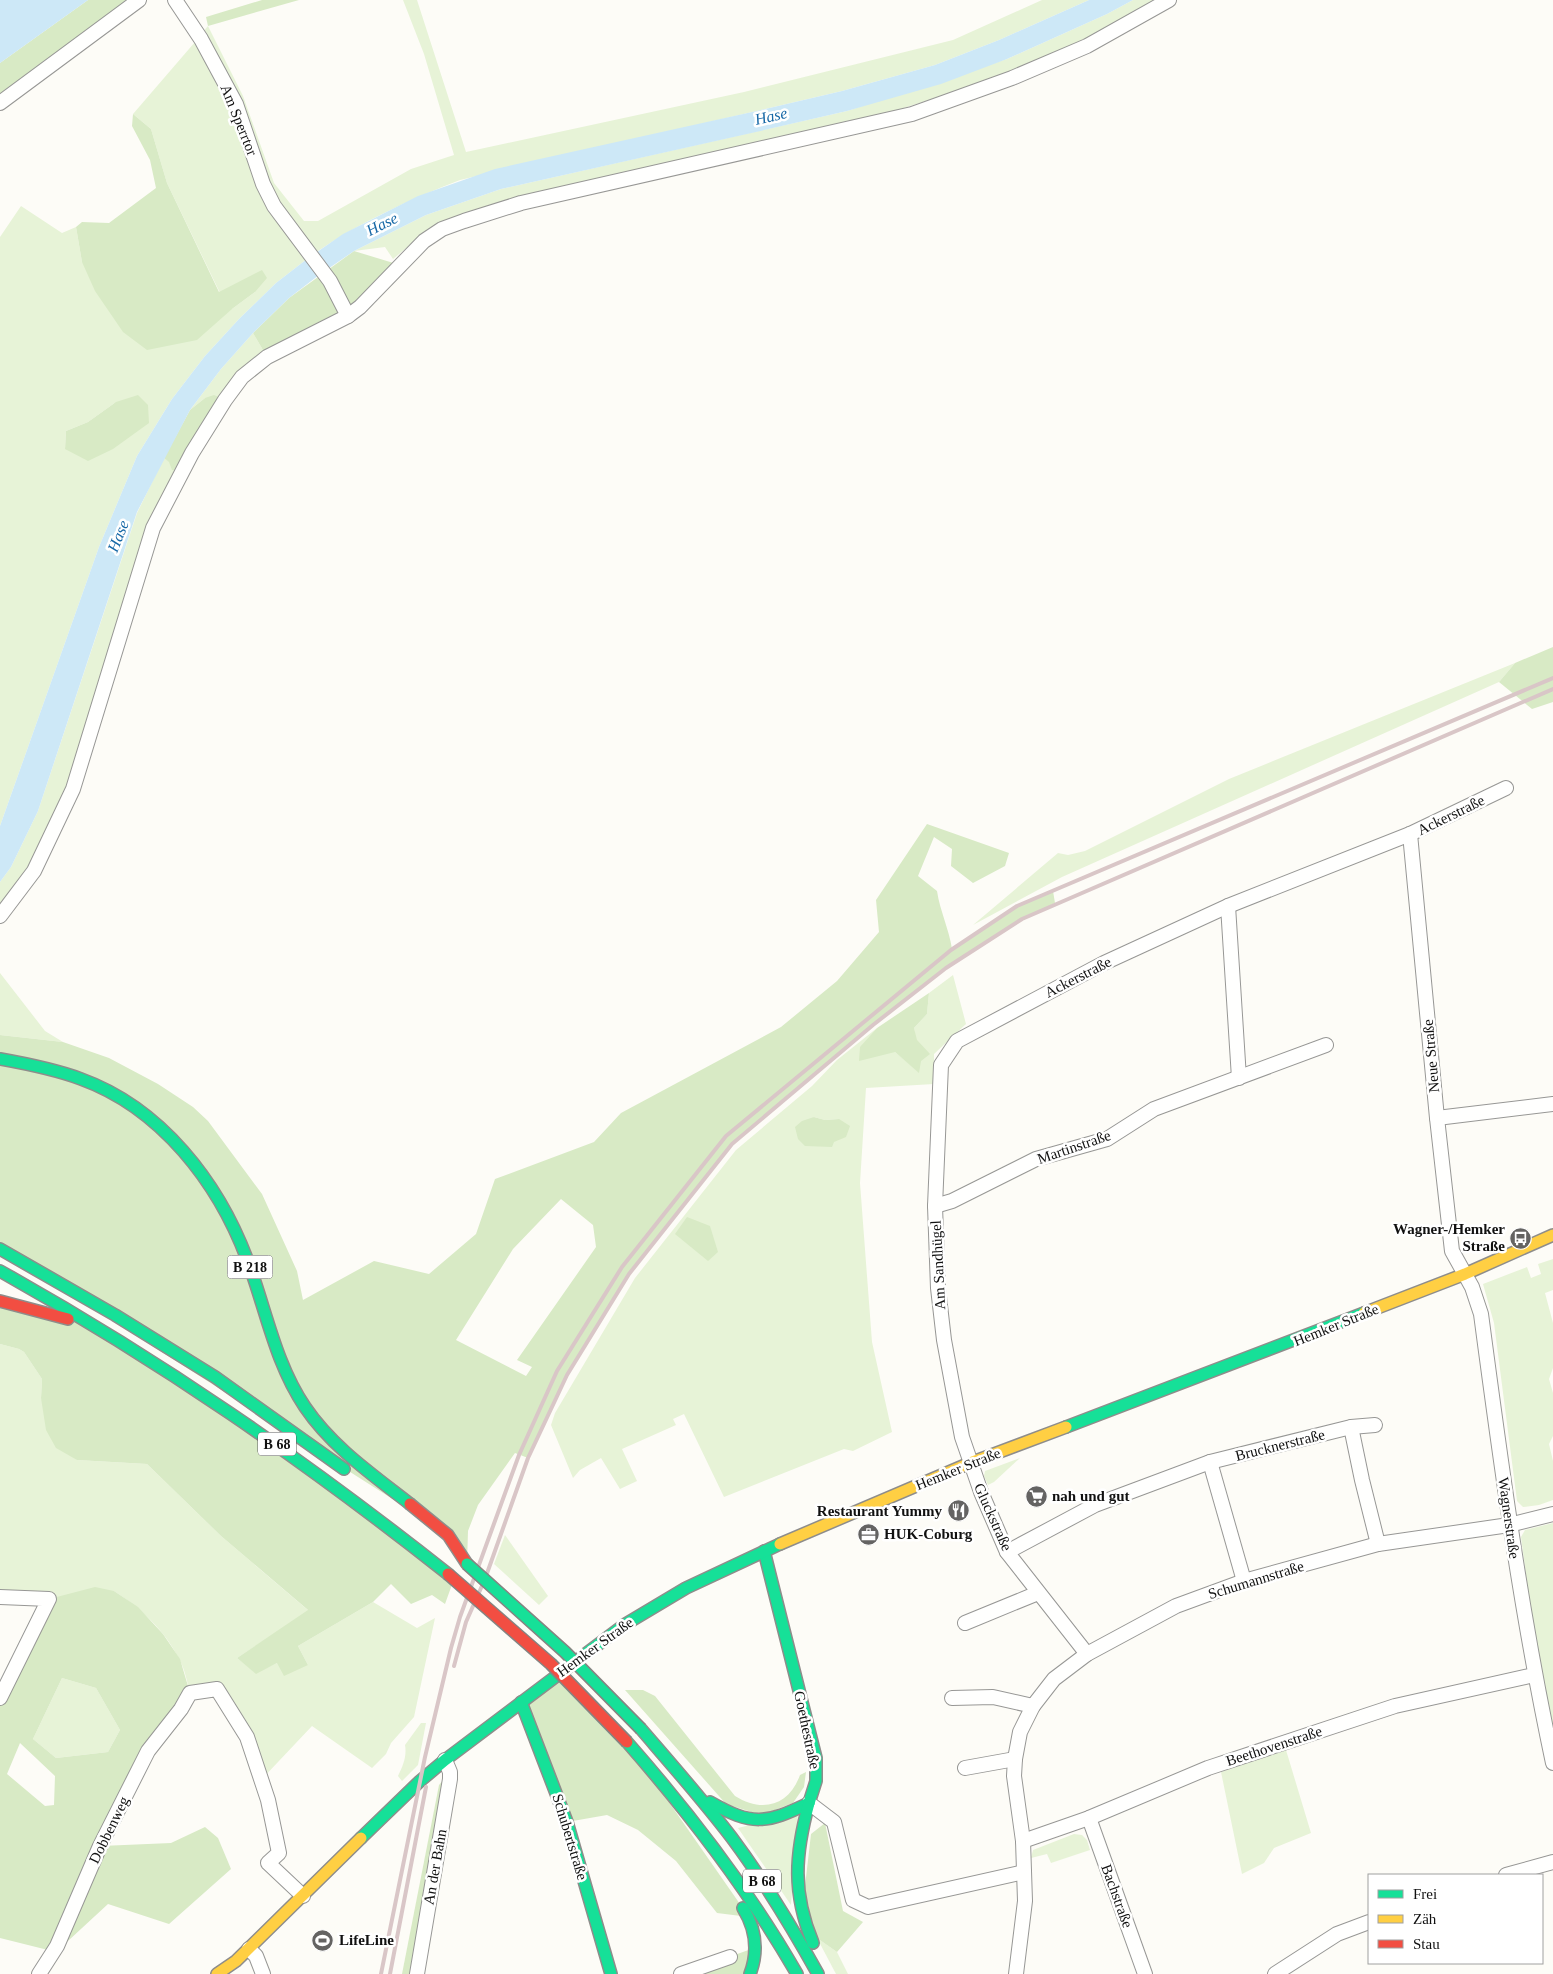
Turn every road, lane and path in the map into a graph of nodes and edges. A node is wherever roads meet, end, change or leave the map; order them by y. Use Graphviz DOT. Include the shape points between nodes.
graph roads {
  1 [pos="139,0"];
  2 [pos="175,0"];
  3 [pos="1169,0"];
  4 [pos="0,104"];
  5 [pos="348,316"];
  6 [pos="1506,788"];
  7 [pos="1410,834"];
  8 [pos="1228,906"];
  9 [pos="0,916"];
  10 [pos="1326,1045"];
  11 [pos="0,1059"];
  12 [pos="941,1064"];
  13 [pos="1239,1078"];
  14 [pos="1553,1104"];
  15 [pos="1437,1118"];
  16 [pos="935,1206"];
  17 [pos="1553,1235"];
  18 [pos="0,1249"];
  19 [pos="0,1271"];
  20 [pos="1464,1274"];
  21 [pos="0,1301"];
  22 [pos="98,1326"];
  23 [pos="1375,1424"];
  24 [pos="1351,1427"];
  25 [pos="1210,1462"];
  26 [pos="970,1463"];
  27 [pos="1553,1514"];
  28 [pos="1509,1525"];
  29 [pos="446,1540"];
  30 [pos="1378,1544"];
  31 [pos="764,1552"];
  32 [pos="1007,1552"];
  33 [pos="467,1564"];
  34 [pos="1244,1581"];
  35 [pos="1038,1592"];
  36 [pos="0,1597"];
  37 [pos="964,1622"];
  38 [pos="1086,1654"];
  39 [pos="1534,1675"];
  40 [pos="0,1698"];
  41 [pos="952,1698"];
  42 [pos="521,1702"];
  43 [pos="1033,1706"];
  44 [pos="1014,1759"];
  45 [pos="445,1760"];
  46 [pos="1553,1763"];
  47 [pos="965,1768"];
  48 [pos="698,1794"];
  49 [pos="809,1803"];
  50 [pos="1089,1818"];
  51 [pos="703,1831"];
  52 [pos="1023,1841"];
  53 [pos="1553,1862"];
  54 [pos="1024,1872"];
  55 [pos="1510,1874"];
  56 [pos="302,1896"];
  57 [pos="1368,1922"];
  58 [pos="249,1949"];
  59 [pos="730,1957"];
  60 [pos="236,1961"];
  61 [pos="39,1974"];
  62 [pos="217,1974"];
  63 [pos="228,1974"];
  64 [pos="263,1974"];
  65 [pos="417,1974"];
  66 [pos="611,1974"];
  67 [pos="681,1974"];
  68 [pos="750,1974"];
  69 [pos="797,1974"];
  70 [pos="818,1974"];
  71 [pos="828,1974"];
  72 [pos="1016,1974"];
  73 [pos="1145,1974"];
  74 [pos="1275,1974"];
  1 -- 4 [label="street"];
  2 -- 5 [label="street, Am Sperrtor" via="202,39 236,104 263,184 274,206 330,281"];
  3 -- 5 [label="street" via="1087,46 1012,78 912,114 521,202 442,229 424,241"];
  5 -- 9 [label="street" via="267,357 242,377 192,453 153,528 73,789 34,871"];
  6 -- 7 [label="street, Ackerstraße"];
  7 -- 8 [label="street, Ackerstraße"];
  7 -- 15 [label="street, Neue Straße"];
  8 -- 12 [label="street, Ackerstraße" via="1104,963 957,1041"];
  8 -- 13 [label="street"];
  10 -- 13 [label="street, Martinstraße"];
  11 -- 29 [label="main road, B 218" via="59,1070 89,1082 147,1116 171,1137 211,1185 226,1211 247,1258 278,1351 304,1405 320,1427 354,1460"];
  12 -- 16 [label="street, Am Sandhügel"];
  13 -- 16 [label="street, Martinstraße" via="1154,1109 1106,1139 1036,1159 952,1201"];
  14 -- 15 [label="street"];
  15 -- 20 [label="street, Neue Straße" via="1452,1250"];
  16 -- 26 [label="street, Am Sandhügel" via="938,1288 944,1340 956,1411"];
  17 -- 20 [label="main road, Hemker Straße"];
  18 -- 29 [label="main road, B 68" via="115,1315 215,1378"];
  19 -- 22 [label="main road, B 68"];
  20 -- 26 [label="main road, Hemker Straße"];
  20 -- 28 [label="street, Wagnerstraße" via="1481,1314"];
  21 -- 22 [label="main road"];
  22 -- 51 [label="main road, B 68, bridge" via="204,1392 316,1471 448,1574 551,1664 627,1742"];
  23 -- 24 [label="street, Brucknerstraße"];
  24 -- 25 [label="street, Brucknerstraße"];
  24 -- 30 [label="street"];
  25 -- 32 [label="street, Brucknerstraße" via="1095,1505"];
  25 -- 34 [label="street"];
  26 -- 31 [label="main road, Hemker Straße"];
  26 -- 32 [label="street, Gluckstraße"];
  27 -- 28 [label="street, Schumannstraße"];
  28 -- 30 [label="street, Schumannstraße"];
  28 -- 39 [label="street, Wagnerstraße"];
  29 -- 33 [label="main road, B 218"];
  30 -- 34 [label="street, Schumannstraße"];
  31 -- 42 [label="main road, Hemker Straße" via="686,1588 624,1625"];
  31 -- 49 [label="main road, Goethestraße" via="816,1758 818,1774"];
  32 -- 35 [label="street, Gluckstraße"];
  33 -- 48 [label="main road, B 68, bridge" via="565,1652 641,1729"];
  34 -- 38 [label="street, Schumannstraße" via="1176,1606"];
  35 -- 37 [label="street"];
  35 -- 38 [label="street, Gluckstraße"];
  36 -- 40 [label="street" via="50,1599"];
  38 -- 43 [label="street, Schumannstraße" via="1054,1679"];
  39 -- 46 [label="street, Wagnerstraße"];
  39 -- 50 [label="street, Beethovenstraße" via="1386,1709 1208,1768"];
  41 -- 43 [label="street" via="993,1696"];
  42 -- 45 [label="main road, Hemker Straße"];
  42 -- 66 [label="main road, Schubertstraße" via="567,1822"];
  43 -- 44 [label="street, Schumannstraße" via="1020,1732"];
  44 -- 47 [label="street"];
  44 -- 52 [label="street, Schumannstraße"];
  45 -- 56 [label="main road, Hemker Straße"];
  45 -- 65 [label="street, An der Bahn" via="450,1779"];
  48 -- 49 [label="main road, B 68" via="745,1820 776,1818"];
  48 -- 70 [label="main road, B 68" via="764,1884"];
  49 -- 54 [label="street" via="834,1822 853,1900 868,1907"];
  49 -- 71 [label="main road, B 68" via="800,1835 796,1876 803,1916"];
  50 -- 52 [label="street, Beethovenstraße"];
  50 -- 73 [label="street, Bachstraße"];
  51 -- 68 [label="main road, B 68" via="717,1868 749,1917 754,1931 757,1948"];
  51 -- 69 [label="main road, B 68" via="748,1894"];
  52 -- 54 [label="street, Schumannstraße"];
  53 -- 55 [label="street"];
  54 -- 72 [label="street, Schumannstraße" via="1025,1901"];
  56 -- 58 [label="main road, Hemker Straße"];
  56 -- 61 [label="street, Dobbenweg" via="268,1863 279,1853 268,1800 247,1737 217,1689 190,1693 148,1752 100,1846 57,1946"];
  57 -- 74 [label="street" via="1337,1934"];
  58 -- 60 [label="main road, Hemker Straße"];
  58 -- 64 [label="street" via="256,1956"];
  59 -- 67 [label="street"];
  60 -- 62 [label="main road, Hemker Straße"];
  60 -- 63 [label="main road, Hemker Straße"];
}
